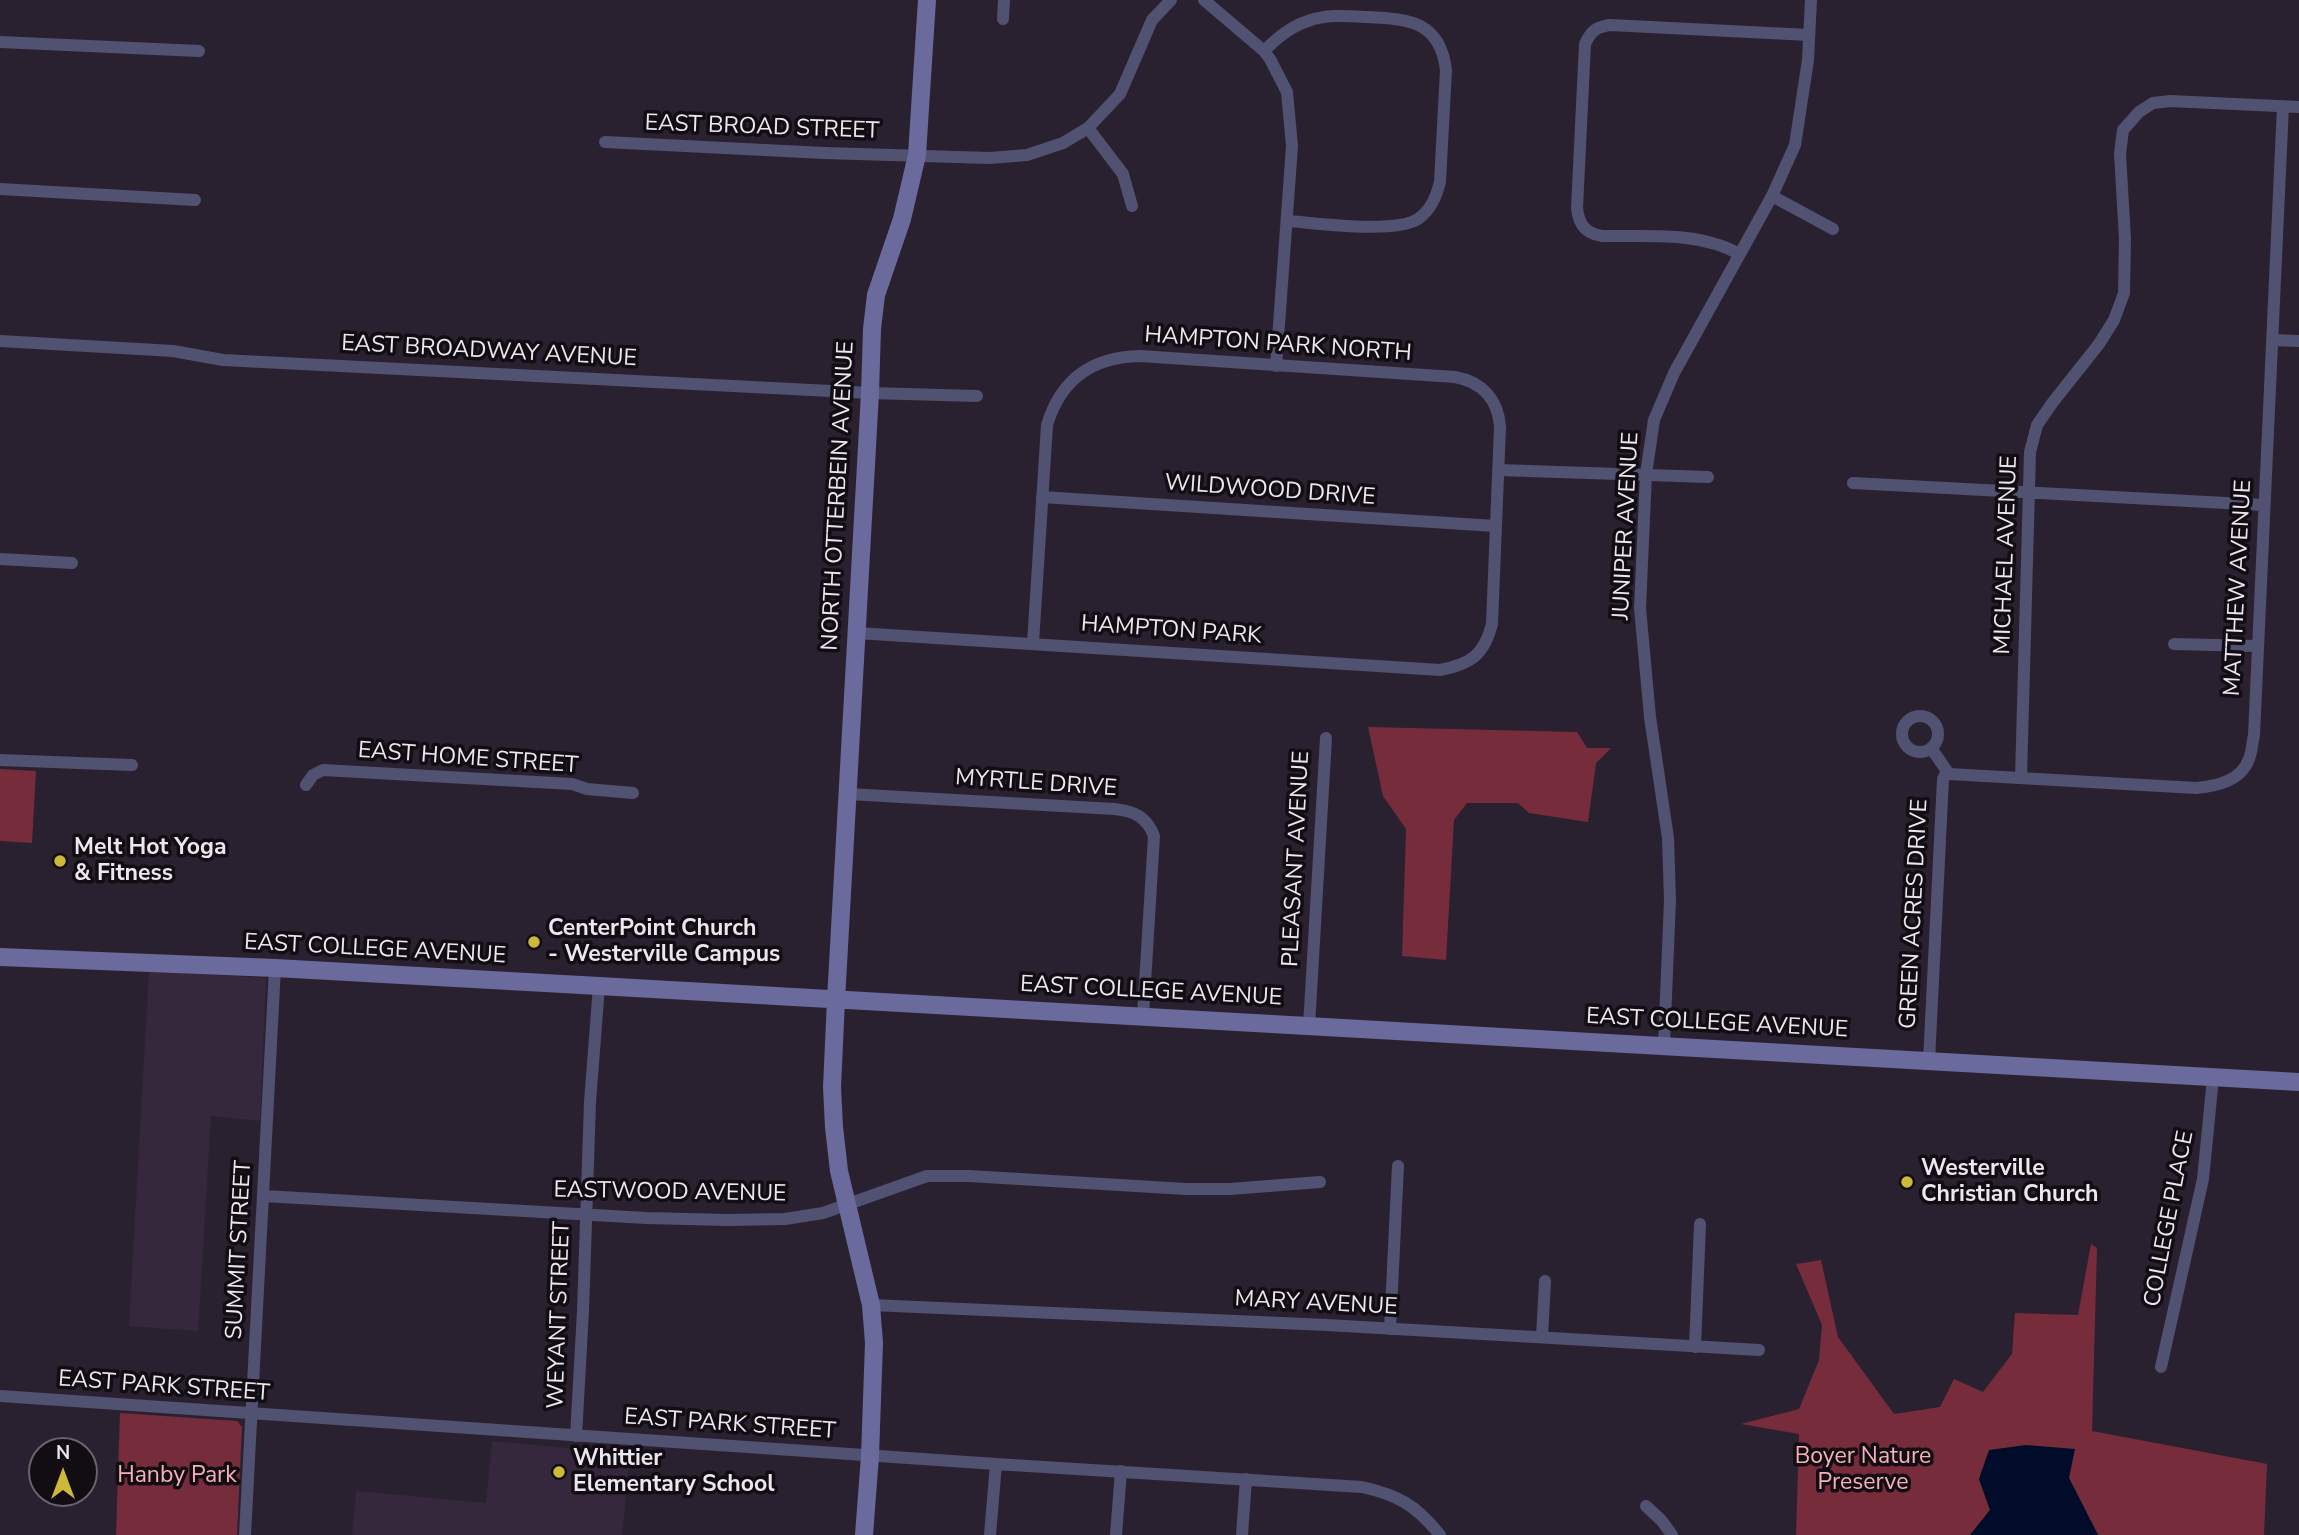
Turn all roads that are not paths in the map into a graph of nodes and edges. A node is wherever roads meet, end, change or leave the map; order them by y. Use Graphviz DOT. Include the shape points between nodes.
graph roads {
  1 [pos="927,0"];
  2 [pos="1004,0"];
  3 [pos="1171,0"];
  4 [pos="1204,0"];
  5 [pos="1811,0"];
  6 [pos="1003,19"];
  7 [pos="1809,35"];
  8 [pos="0,42"];
  9 [pos="198,51"];
  10 [pos="1264,51"];
  11 [pos="2283,106"];
  12 [pos="2299,107"];
  13 [pos="1088,128"];
  14 [pos="605,142"];
  15 [pos="917,155"];
  16 [pos="0,189"];
  17 [pos="1772,196"];
  18 [pos="195,200"];
  19 [pos="1132,206"];
  20 [pos="1288,221"];
  21 [pos="1833,229"];
  22 [pos="1739,254"];
  23 [pos="2272,340"];
  24 [pos="0,341"];
  25 [pos="2299,341"];
  26 [pos="1276,366"];
  27 [pos="870,393"];
  28 [pos="977,396"];
  29 [pos="1499,470"];
  30 [pos="1646,474"];
  31 [pos="1708,477"];
  32 [pos="1853,483"];
  33 [pos="2028,493"];
  34 [pos="1042,497"];
  35 [pos="2263,505"];
  36 [pos="1495,526"];
  37 [pos="0,559"];
  38 [pos="72,563"];
  39 [pos="857,633"];
  40 [pos="1033,643"];
  41 [pos="2174,645"];
  42 [pos="2256,646"];
  43 [pos="1326,738"];
  44 [pos="1931,748"];
  45 [pos="0,760"];
  46 [pos="132,765"];
  47 [pos="1949,774"];
  48 [pos="2021,778"];
  49 [pos="306,785"];
  50 [pos="633,793"];
  51 [pos="848,794"];
  52 [pos="0,957"];
  53 [pos="275,968"];
  54 [pos="599,986"];
  55 [pos="836,1000"];
  56 [pos="1143,1016"];
  57 [pos="1308,1026"];
  58 [pos="1664,1045"];
  59 [pos="1929,1061"];
  60 [pos="2213,1078"];
  61 [pos="2299,1082"];
  62 [pos="1398,1166"];
  63 [pos="1320,1182"];
  64 [pos="264,1196"];
  65 [pos="847,1205"];
  66 [pos="585,1214"];
  67 [pos="1700,1224"];
  68 [pos="1545,1282"];
  69 [pos="871,1304"];
  70 [pos="1390,1329"];
  71 [pos="1542,1338"];
  72 [pos="1695,1347"];
  73 [pos="1759,1350"];
  74 [pos="2161,1367"];
  75 [pos="0,1396"];
  76 [pos="251,1414"];
  77 [pos="576,1436"];
  78 [pos="870,1456"];
  79 [pos="996,1464"];
  80 [pos="1121,1471"];
  81 [pos="1246,1479"];
  82 [pos="1646,1506"];
  83 [pos="245,1535"];
  84 [pos="864,1535"];
  85 [pos="990,1535"];
  86 [pos="1116,1535"];
  87 [pos="1242,1535"];
  88 [pos="1440,1535"];
  89 [pos="1672,1535"];
  1 -- 15 [label="street, NORTH OTTERBEIN AVENUE"];
  2 -- 6 [label="street"];
  3 -- 13 [label="street, EAST BROAD STREET" via="1152,20 1120,94"];
  4 -- 10 [label="street"];
  5 -- 7 [label="street, JUNIPER AVENUE"];
  7 -- 17 [label="street, JUNIPER AVENUE" via="1795,145"];
  7 -- 22 [label="street" via="1611,25 1590,33 1584,44 1577,208 1583,228 1602,236 1688,239 1724,245"];
  8 -- 9 [label="street"];
  10 -- 20 [label="street" via="1286,92 1293,146"];
  10 -- 20 [label="street" via="1293,27 1310,20 1399,18 1433,34 1446,70 1440,182 1427,211 1408,224 1384,227"];
  11 -- 12 [label="street, MICHAEL AVENUE"];
  11 -- 23 [label="street, MATTHEW AVENUE"];
  11 -- 33 [label="street, MICHAEL AVENUE" via="2153,103 2123,130 2124,293 2099,344 2038,425 2030,452"];
  13 -- 15 [label="street, EAST BROAD STREET" via="1063,143 1027,155"];
  13 -- 19 [label="street" via="1123,174"];
  14 -- 15 [label="street, EAST BROAD STREET"];
  15 -- 27 [label="street, NORTH OTTERBEIN AVENUE" via="902,219 876,295"];
  16 -- 18 [label="street"];
  17 -- 21 [label="street"];
  17 -- 22 [label="street, JUNIPER AVENUE"];
  20 -- 26 [label="street"];
  22 -- 30 [label="street, JUNIPER AVENUE" via="1654,419"];
  23 -- 25 [label="street"];
  23 -- 35 [label="street, MATTHEW AVENUE"];
  24 -- 27 [label="street, EAST BROADWAY AVENUE" via="173,351 223,360"];
  26 -- 29 [label="street, HAMPTON PARK NORTH" via="1455,377 1477,384 1492,398 1499,421"];
  26 -- 34 [label="street, HAMPTON PARK NORTH" via="1126,356 1089,368 1064,389 1051,413"];
  27 -- 28 [label="street, EAST BROADWAY AVENUE"];
  27 -- 39 [label="street, NORTH OTTERBEIN AVENUE"];
  29 -- 30 [label="street"];
  29 -- 36 [label="street"];
  30 -- 31 [label="street"];
  30 -- 58 [label="street, JUNIPER AVENUE" via="1640,608 1668,838 1670,900"];
  32 -- 33 [label="street"];
  33 -- 35 [label="street"];
  33 -- 48 [label="street, MICHAEL AVENUE"];
  34 -- 36 [label="street, WILDWOOD DRIVE"];
  34 -- 40 [label="street"];
  35 -- 42 [label="street, MATTHEW AVENUE"];
  36 -- 40 [label="street, HAMPTON PARK" via="1492,624 1479,654 1462,666 1440,670"];
  37 -- 38 [label="street"];
  39 -- 40 [label="street, HAMPTON PARK"];
  39 -- 51 [label="street, NORTH OTTERBEIN AVENUE"];
  41 -- 42 [label="street"];
  42 -- 48 [label="street, MATTHEW AVENUE" via="2253,736 2249,760 2236,776 2217,786 2196,788"];
  43 -- 57 [label="street, PLEASANT AVENUE"];
  44 -- 47 [label="street"];
  45 -- 46 [label="street"];
  47 -- 48 [label="street, MATTHEW AVENUE"];
  47 -- 59 [label="street, GREEN ACRES DRIVE" via="1943,779"];
  49 -- 50 [label="street, EAST HOME STREET" via="323,770 572,784"];
  51 -- 55 [label="street, NORTH OTTERBEIN AVENUE"];
  51 -- 56 [label="street, MYRTLE DRIVE" via="1115,809 1146,820 1154,836"];
  52 -- 53 [label="street, EAST COLLEGE AVENUE"];
  53 -- 54 [label="street, EAST COLLEGE AVENUE"];
  53 -- 64 [label="street, SUMMIT STREET"];
  54 -- 55 [label="street, EAST COLLEGE AVENUE"];
  54 -- 66 [label="street, WEYANT STREET"];
  55 -- 56 [label="street, EAST COLLEGE AVENUE"];
  55 -- 65 [label="street, NORTH OTTERBEIN AVENUE" via="834,1127"];
  56 -- 57 [label="street, EAST COLLEGE AVENUE"];
  57 -- 58 [label="street, EAST COLLEGE AVENUE"];
  58 -- 59 [label="street, EAST COLLEGE AVENUE"];
  59 -- 60 [label="street, EAST COLLEGE AVENUE"];
  60 -- 61 [label="street, EAST COLLEGE AVENUE"];
  60 -- 74 [label="street, COLLEGE PLACE" via="2203,1179"];
  62 -- 70 [label="street"];
  63 -- 65 [label="street, EASTWOOD AVENUE" via="1186,1189 927,1176"];
  64 -- 66 [label="street, EASTWOOD AVENUE"];
  64 -- 76 [label="street, SUMMIT STREET"];
  65 -- 66 [label="street, EASTWOOD AVENUE" via="785,1219"];
  65 -- 69 [label="street, NORTH OTTERBEIN AVENUE"];
  66 -- 77 [label="street, WEYANT STREET"];
  67 -- 72 [label="street"];
  68 -- 71 [label="street"];
  69 -- 70 [label="street, MARY AVENUE"];
  69 -- 78 [label="street, NORTH OTTERBEIN AVENUE"];
  70 -- 71 [label="street, MARY AVENUE"];
  71 -- 72 [label="street, MARY AVENUE"];
  72 -- 73 [label="street, MARY AVENUE"];
  75 -- 76 [label="street, EAST PARK STREET"];
  76 -- 77 [label="street, EAST PARK STREET"];
  76 -- 83 [label="street, SUMMIT STREET"];
  77 -- 78 [label="street, EAST PARK STREET"];
  78 -- 79 [label="street, EAST PARK STREET"];
  78 -- 84 [label="street, NORTH OTTERBEIN AVENUE"];
  79 -- 80 [label="street, EAST PARK STREET"];
  79 -- 85 [label="street"];
  80 -- 81 [label="street, EAST PARK STREET"];
  80 -- 86 [label="street"];
  81 -- 87 [label="street"];
  81 -- 88 [label="street, EAST PARK STREET" via="1362,1487 1387,1493 1419,1511"];
  82 -- 89 [label="street"];
}
